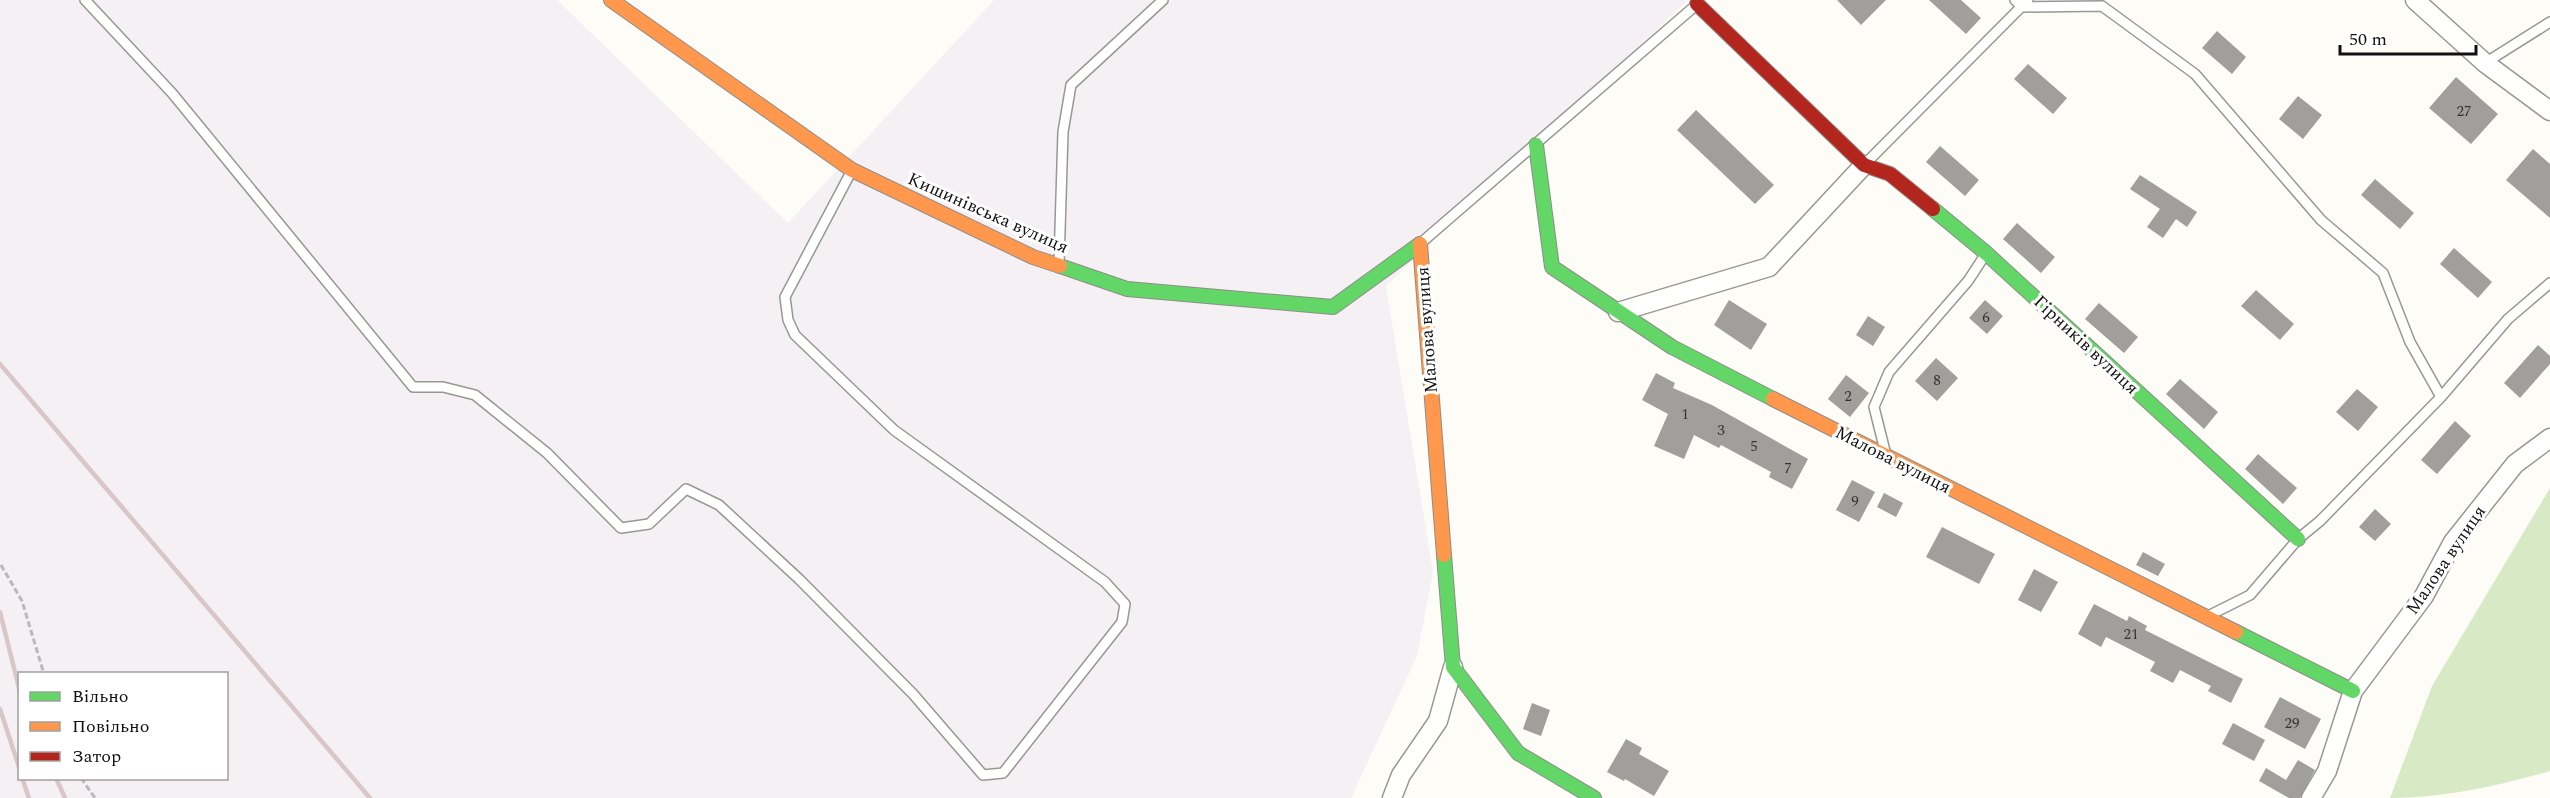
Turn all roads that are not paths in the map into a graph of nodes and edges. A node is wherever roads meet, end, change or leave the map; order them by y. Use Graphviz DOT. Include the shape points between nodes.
graph roads {
  1 [pos="85,0"];
  2 [pos="611,0"];
  3 [pos="1163,0"];
  4 [pos="2415,0"];
  5 [pos="1700,2"];
  6 [pos="2022,2"];
  7 [pos="2098,3"];
  8 [pos="2550,22"];
  9 [pos="2485,63"];
  10 [pos="2550,111"];
  11 [pos="1536,145"];
  12 [pos="1864,165"];
  13 [pos="852,170"];
  14 [pos="1420,244"];
  15 [pos="1986,253"];
  16 [pos="1059,266"];
  17 [pos="2550,283"];
  18 [pos="1618,312"];
  19 [pos="2441,397"];
  20 [pos="2550,438"];
  21 [pos="1886,458"];
  22 [pos="2298,539"];
  23 [pos="2205,618"];
  24 [pos="1452,667"];
  25 [pos="2353,692"];
  26 [pos="1392,798"];
  27 [pos="1594,798"];
  28 [pos="2311,798"];
  1 -- 13 [label="lane" via="172,93 413,387 443,387 475,395 547,453 621,528 649,524 686,489 720,505 913,694 983,775 1003,773 1122,622 1125,604 1106,582 894,430 795,335 785,297"];
  2 -- 13 [label="street, Кишинівська вулиця"];
  3 -- 16 [label="lane" via="1071,85 1064,132"];
  4 -- 9 [label="street"];
  5 -- 11 [label="lane"];
  5 -- 12 [label="street, Гірників вулиця"];
  6 -- 7 [label="lane"];
  6 -- 12 [label="lane"];
  7 -- 19 [label="lane" via="2195,74 2321,220 2383,273 2410,342"];
  8 -- 9 [label="lane"];
  9 -- 10 [label="street"];
  11 -- 14 [label="lane"];
  11 -- 18 [label="street, Малова вулиця" via="1552,267"];
  12 -- 15 [label="street, Гірників вулиця" via="1890,174"];
  12 -- 18 [label="street" via="1769,267"];
  13 -- 16 [label="street, Кишинівська вулиця"];
  14 -- 16 [label="street, Кишинівська вулиця" via="1334,307 1127,289"];
  14 -- 24 [label="street, Малова вулиця"];
  15 -- 21 [label="lane" via="1968,282 1889,372 1874,407"];
  15 -- 22 [label="street, Гірників вулиця"];
  17 -- 19 [label="lane" via="2508,319"];
  18 -- 21 [label="street, Малова вулиця" via="1672,347"];
  19 -- 22 [label="lane"];
  20 -- 25 [label="street, Малова вулиця" via="2515,464 2453,542 2424,596"];
  21 -- 23 [label="street, Малова вулиця"];
  22 -- 23 [label="lane" via="2250,595"];
  23 -- 25 [label="street, Малова вулиця"];
  24 -- 26 [label="street, Малова вулиця" via="1438,721 1401,775"];
  24 -- 27 [label="street" via="1518,753"];
  25 -- 28 [label="street, Малова вулиця" via="2327,771"];
}
